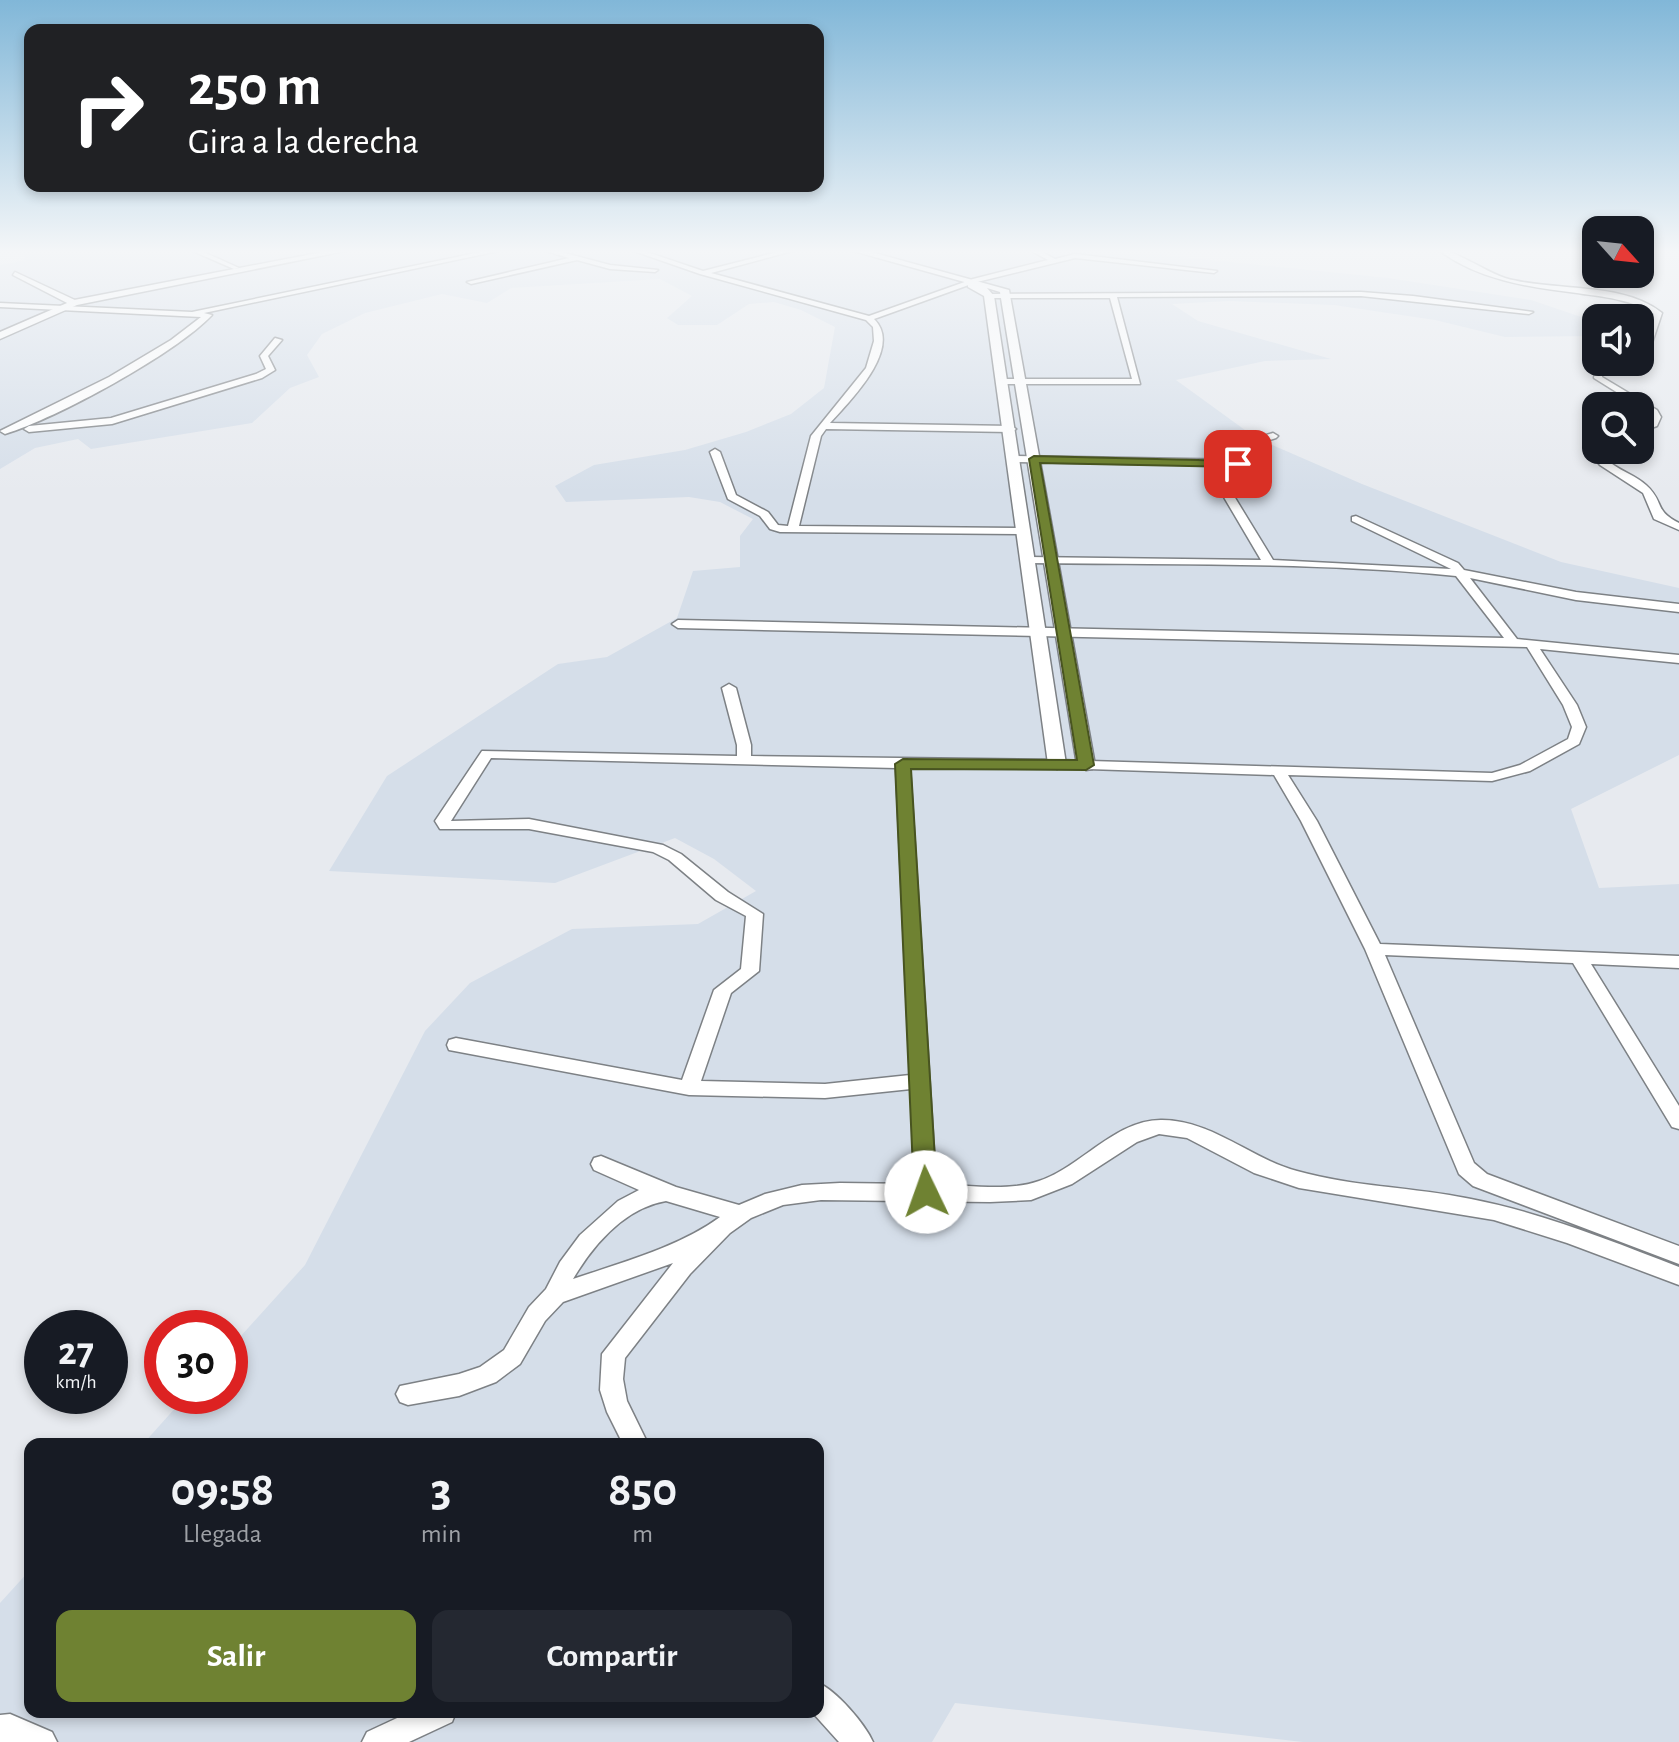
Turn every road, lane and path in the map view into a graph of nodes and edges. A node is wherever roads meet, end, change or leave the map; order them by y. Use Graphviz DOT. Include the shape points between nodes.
graph roads {
  1 [pos="188,330"];
  2 [pos="877,330"];
  3 [pos="994,330"];
  4 [pos="1011,330"];
  5 [pos="1123,330"];
  6 [pos="278,340"];
  7 [pos="1598,376"];
  8 [pos="1001,381"];
  9 [pos="1019,381"];
  10 [pos="1621,392"];
  11 [pos="823,426"];
  12 [pos="1011,429"];
  13 [pos="3,431"];
  14 [pos="1273,436"];
  15 [pos="715,452"];
  16 [pos="1014,459"];
  17 [pos="1034,459"];
  18 [pos="1209,463"];
  19 [pos="1608,464"];
  20 [pos="1356,519"];
  21 [pos="1679,527"];
  22 [pos="793,529"];
  23 [pos="1023,531"];
  24 [pos="1028,560"];
  25 [pos="1050,560"];
  26 [pos="1269,563"];
  27 [pos="1461,573"];
  28 [pos="1679,608"];
  29 [pos="678,624"];
  30 [pos="1038,630"];
  31 [pos="1063,630"];
  32 [pos="1513,642"];
  33 [pos="1531,644"];
  34 [pos="1679,660"];
  35 [pos="729,688"];
  36 [pos="744,760"];
  37 [pos="903,764"];
  38 [pos="1057,764"];
  39 [pos="1086,765"];
  40 [pos="1278,770"];
  41 [pos="1374,949"];
  42 [pos="1578,957"];
  43 [pos="1679,962"];
  44 [pos="456,1045"];
  45 [pos="919,1081"];
  46 [pos="689,1088"];
  47 [pos="1679,1122"];
  48 [pos="601,1164"];
  49 [pos="668,1192"];
  50 [pos="926,1192"];
  51 [pos="739,1213"];
  52 [pos="718,1229"];
  53 [pos="1679,1255"];
  54 [pos="1679,1276"];
  55 [pos="555,1295"];
  56 [pos="408,1394"];
  57 [pos="633,1438"];
  58 [pos="824,1704"];
  59 [pos="429,1718"];
  60 [pos="0,1729"];
  61 [pos="42,1742"];
  62 [pos="377,1742"];
  63 [pos="858,1742"];
  1 -- 13 [label="street" via="29,424"];
  2 -- 11 [label="street" via="878,350 863,382"];
  3 -- 8 [label="street"];
  4 -- 9 [label="street"];
  5 -- 9 [label="street" via="1137,382"];
  6 -- 13 [label="street" via="264,356 271,370 259,376 112,421"];
  7 -- 10 [label="street"];
  8 -- 9 [label="street"];
  8 -- 12 [label="street"];
  9 -- 17 [label="street"];
  11 -- 12 [label="street"];
  11 -- 22 [label="street"];
  12 -- 16 [label="street"];
  14 -- 18 [label="street" via="1252,442 1251,462"];
  15 -- 22 [label="street" via="732,497 764,514 774,527"];
  16 -- 17 [label="street"];
  16 -- 23 [label="street"];
  17 -- 18 [label="street"];
  17 -- 25 [label="street"];
  18 -- 26 [label="street"];
  19 -- 21 [label="street" via="1653,496 1658,517"];
  20 -- 27 [label="street" via="1443,558"];
  22 -- 23 [label="street"];
  23 -- 24 [label="street"];
  24 -- 25 [label="street"];
  24 -- 30 [label="street"];
  25 -- 26 [label="street"];
  25 -- 31 [label="street"];
  26 -- 27 [label="street"];
  27 -- 28 [label="street" via="1576,596"];
  27 -- 32 [label="street"];
  29 -- 30 [label="street"];
  30 -- 31 [label="street"];
  30 -- 38 [label="street"];
  31 -- 32 [label="street"];
  31 -- 39 [label="street"];
  32 -- 33 [label="street"];
  33 -- 34 [label="street"];
  33 -- 40 [label="street" via="1579,727 1574,741 1525,768 1492,777"];
  35 -- 36 [label="street"];
  36 -- 37 [label="street"];
  36 -- 46 [label="street" via="492,753 482,758 443,821 453,828 529,824 657,848 755,914 750,971 723,990"];
  37 -- 38 [label="street"];
  37 -- 45 [label="street"];
  38 -- 39 [label="street"];
  39 -- 40 [label="street"];
  40 -- 41 [label="street"];
  41 -- 42 [label="street"];
  41 -- 53 [label="street" via="1466,1168 1480,1180"];
  42 -- 43 [label="street"];
  42 -- 47 [label="street"];
  44 -- 46 [label="street"];
  45 -- 46 [label="street" via="825,1091"];
  45 -- 50 [label="street"];
  48 -- 49 [label="street"];
  49 -- 51 [label="street"];
  49 -- 55 [label="street" via="637,1200 606,1224 568,1268"];
  50 -- 51 [label="street" via="786,1197"];
  50 -- 54 [label="street" via="1030,1192 1068,1179 1122,1142 1156,1127 1186,1129 1274,1172 1524,1220"];
  51 -- 52 [label="street"];
  52 -- 55 [label="street" via="666,1256"];
  52 -- 57 [label="street" via="614,1354 609,1375 612,1399"];
  55 -- 56 [label="street" via="512,1357 488,1375"];
  58 -- 63 [label="street"];
  59 -- 62 [label="street"];
  60 -- 61 [label="street"];
}
